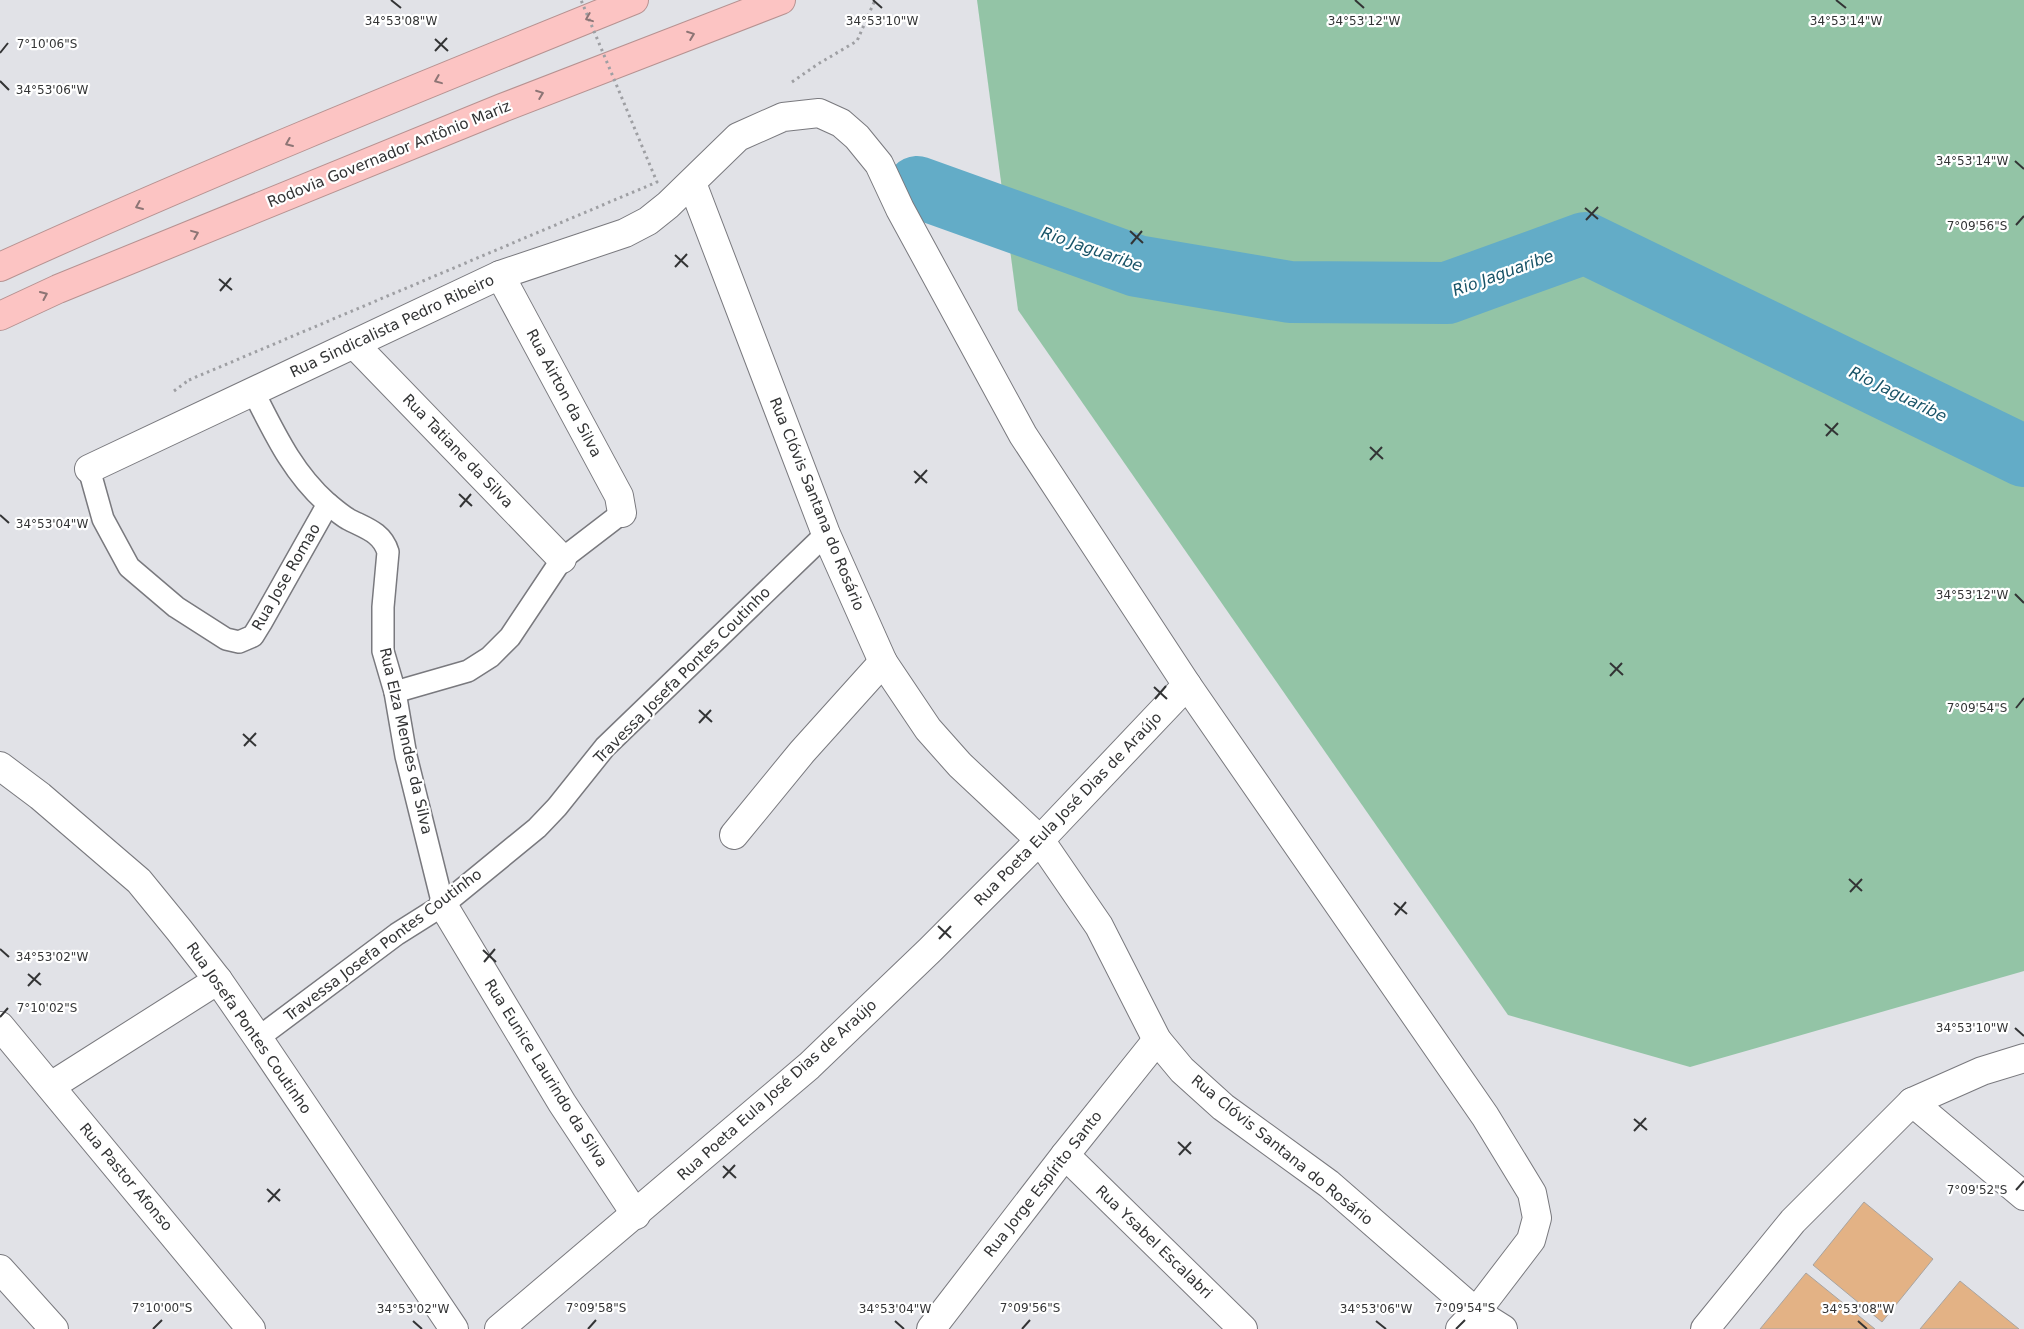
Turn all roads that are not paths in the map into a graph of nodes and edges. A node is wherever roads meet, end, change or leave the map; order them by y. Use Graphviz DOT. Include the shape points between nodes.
graph roads {
  1 [pos="634,0"];
  2 [pos="781,0"];
  3 [pos="692,183"];
  4 [pos="0,267"];
  5 [pos="500,275"];
  6 [pos="0,316"];
  7 [pos="354,344"];
  8 [pos="253,391"];
  9 [pos="89,469"];
  10 [pos="328,504"];
  11 [pos="622,513"];
  12 [pos="826,534"];
  13 [pos="562,559"];
  14 [pos="883,662"];
  15 [pos="1187,685"];
  16 [pos="396,692"];
  17 [pos="0,766"];
  18 [pos="734,835"];
  19 [pos="1040,840"];
  20 [pos="443,905"];
  21 [pos="218,980"];
  22 [pos="0,1026"];
  23 [pos="258,1038"];
  24 [pos="1157,1040"];
  25 [pos="2024,1058"];
  26 [pos="50,1086"];
  27 [pos="1912,1102"];
  28 [pos="1064,1155"];
  29 [pos="2024,1196"];
  30 [pos="636,1215"];
  31 [pos="0,1269"];
  32 [pos="1468,1320"];
  33 [pos="54,1329"];
  34 [pos="251,1329"];
  35 [pos="454,1329"];
  36 [pos="499,1329"];
  37 [pos="931,1329"];
  38 [pos="1243,1329"];
  39 [pos="1503,1329"];
  40 [pos="1705,1329"];
  1 -- 4 [label="highway, one-way" via="431,82"];
  6 -- 2 [label="highway, Rodovia Governador Antônio Mariz, one-way" via="502,108"];
  3 -- 5 [label="street, Rua Sindicalista Pedro Ribeiro" via="648,221 625,233"];
  3 -- 12 [label="street, Rua Clóvis Santana do Rosário"];
  3 -- 15 [label="street, Rua Sindicalista Pedro Ribeiro" via="738,136 783,116 819,114 841,123 857,137 879,164 900,209 1024,434"];
  5 -- 7 [label="street, Rua Sindicalista Pedro Ribeiro"];
  5 -- 11 [label="street, Rua Airton da Silva" via="619,496"];
  7 -- 8 [label="street, Rua Sindicalista Pedro Ribeiro"];
  7 -- 13 [label="street, Rua Tatiane da Silva"];
  8 -- 9 [label="street, Rua Sindicalista Pedro Ribeiro"];
  8 -- 10 [label="lane, Rua Elza Mendes da Silva" via="287,456 306,484"];
  9 -- 10 [label="lane, Rua Jose Romao" via="103,519 129,567 176,608 226,639 239,642 253,636 262,623"];
  10 -- 16 [label="lane, Rua Elza Mendes da Silva" via="386,543 383,651"];
  11 -- 13 [label="lane"];
  12 -- 14 [label="street, Rua Clóvis Santana do Rosário"];
  12 -- 20 [label="lane, Travessa Josefa Pontes Coutinho" via="605,747 537,828"];
  13 -- 16 [label="lane" via="510,637 490,657 468,671"];
  14 -- 18 [label="street" via="802,752"];
  14 -- 19 [label="street, Rua Clóvis Santana do Rosário" via="928,729 960,765"];
  15 -- 19 [label="street, Rua Poeta Eula José Dias de Araújo"];
  15 -- 32 [label="street, Rua Sindicalista Pedro Ribeiro" via="1485,1116 1532,1193 1537,1218 1531,1240"];
  16 -- 20 [label="lane, Rua Elza Mendes da Silva" via="406,756"];
  17 -- 21 [label="street, Rua Josefa Pontes Coutinho" via="139,881"];
  19 -- 24 [label="street, Rua Clóvis Santana do Rosário" via="1099,926"];
  19 -- 30 [label="street, Rua Poeta Eula José Dias de Araújo" via="809,1066"];
  20 -- 23 [label="lane, Travessa Josefa Pontes Coutinho" via="397,934"];
  20 -- 30 [label="street, Rua Eunice Laurindo da Silva" via="562,1103"];
  21 -- 23 [label="street, Rua Josefa Pontes Coutinho"];
  21 -- 26 [label="street"];
  22 -- 26 [label="street, Rua Pastor Afonso"];
  23 -- 35 [label="street, Rua Josefa Pontes Coutinho"];
  24 -- 28 [label="street, Rua Jorge Espírito Santo"];
  24 -- 32 [label="street, Rua Clóvis Santana do Rosário" via="1182,1070 1223,1106 1329,1184"];
  25 -- 27 [label="street" via="1982,1071"];
  26 -- 34 [label="street, Rua Pastor Afonso"];
  27 -- 29 [label="street"];
  27 -- 40 [label="street" via="1793,1221"];
  28 -- 37 [label="street, Rua Jorge Espírito Santo"];
  28 -- 38 [label="street, Rua Ysabel Escalabri"];
  30 -- 36 [label="street, Rua Poeta Eula José Dias de Araújo"];
  31 -- 33 [label="street"];
  32 -- 39 [label="street, Rua Clóvis Santana do Rosário"];
}
